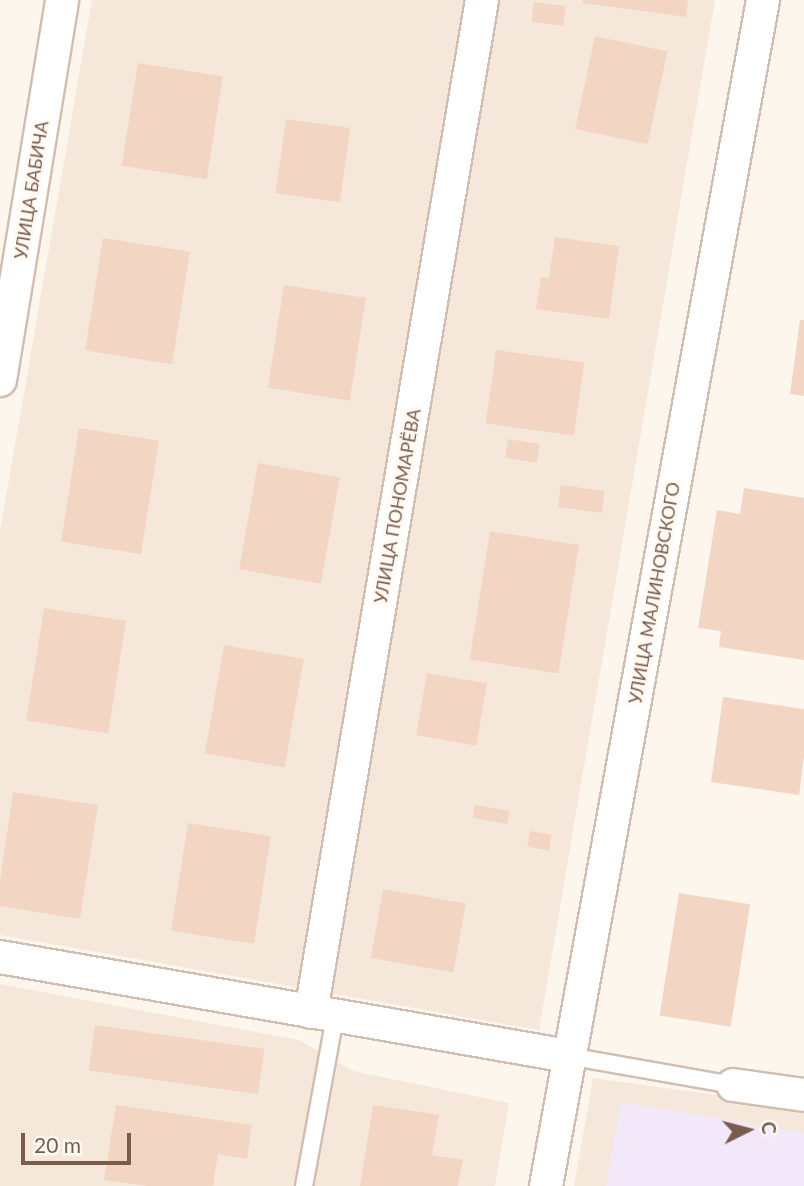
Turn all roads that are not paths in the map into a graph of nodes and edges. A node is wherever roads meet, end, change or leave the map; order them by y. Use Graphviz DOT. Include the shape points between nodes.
graph roads {
  1 [pos="62,0"];
  2 [pos="482,0"];
  3 [pos="763,0"];
  4 [pos="0,380"];
  5 [pos="0,957"];
  6 [pos="323,1015"];
  7 [pos="568,1056"];
  8 [pos="733,1085"];
  9 [pos="804,1095"];
  10 [pos="303,1186"];
  11 [pos="546,1186"];
  1 -- 4 [label="street, УЛИЦА БАБИЧА"];
  2 -- 6 [label="street, УЛИЦА ПОНОМАРЁВА"];
  3 -- 7 [label="street, УЛИЦА МАЛИНОВСКОГО"];
  5 -- 6 [label="street"];
  6 -- 7 [label="street"];
  6 -- 10 [label="lane"];
  7 -- 8 [label="lane"];
  7 -- 11 [label="street, УЛИЦА МАЛИНОВСКОГО"];
  8 -- 9 [label="street"];
}
